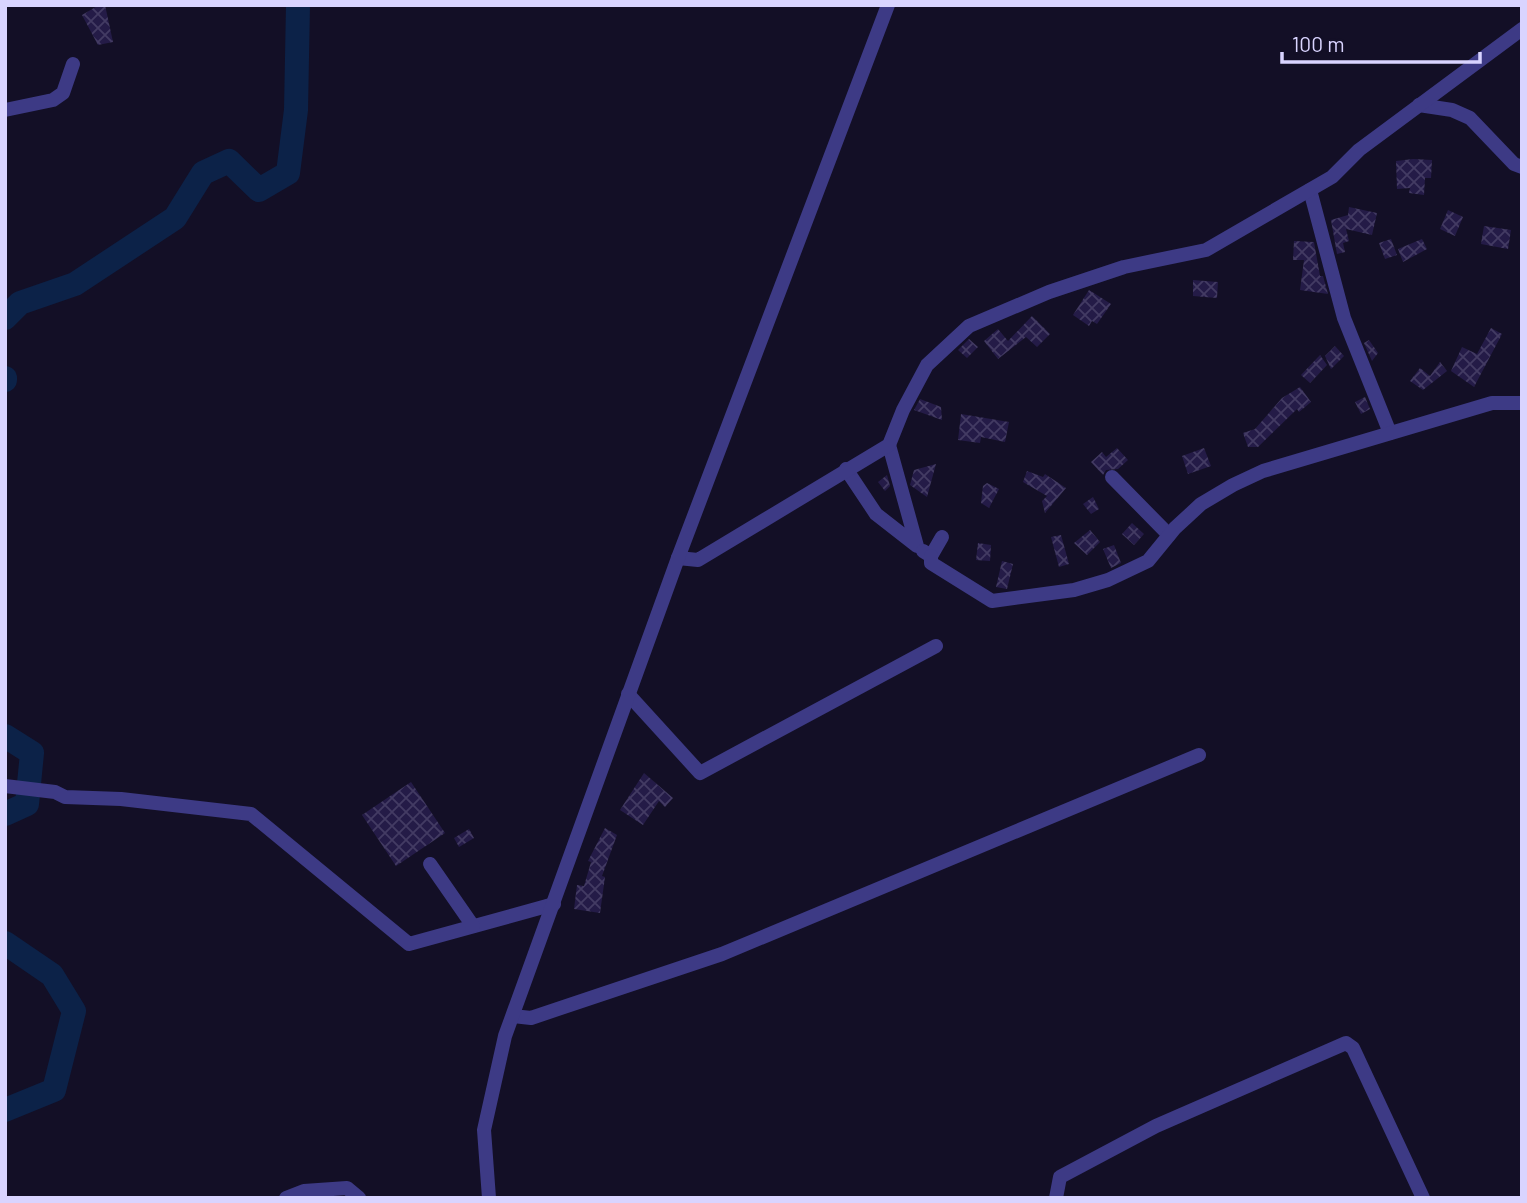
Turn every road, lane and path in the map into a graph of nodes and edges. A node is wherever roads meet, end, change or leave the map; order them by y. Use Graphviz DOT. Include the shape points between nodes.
graph roads {
  1 [pos="888,5"];
  2 [pos="1522,29"];
  3 [pos="73,64"];
  4 [pos="1419,105"];
  5 [pos="5,110"];
  6 [pos="1522,167"];
  7 [pos="1310,190"];
  8 [pos="1522,403"];
  9 [pos="1390,433"];
  10 [pos="889,445"];
  11 [pos="846,469"];
  12 [pos="1112,477"];
  13 [pos="1169,535"];
  14 [pos="942,537"];
  15 [pos="916,546"];
  16 [pos="931,556"];
  17 [pos="678,558"];
  18 [pos="936,646"];
  19 [pos="628,694"];
  20 [pos="1199,755"];
  21 [pos="11,786"];
  22 [pos="430,864"];
  23 [pos="554,904"];
  24 [pos="473,926"];
  25 [pos="513,1016"];
  26 [pos="286,1198"];
  27 [pos="359,1198"];
  28 [pos="489,1198"];
  29 [pos="1056,1198"];
  30 [pos="1423,1198"];
  1 -- 17 [label="street"];
  2 -- 4 [label="street"];
  3 -- 5 [label="street" via="63,93 53,100"];
  4 -- 6 [label="street" via="1470,118"];
  4 -- 7 [label="street"];
  7 -- 9 [label="street" via="1344,317"];
  7 -- 10 [label="street" via="1206,250 1124,267 969,326 927,365"];
  8 -- 9 [label="street" via="1492,403"];
  9 -- 13 [label="street" via="1263,471 1201,504"];
  10 -- 11 [label="street"];
  10 -- 15 [label="street"];
  11 -- 15 [label="street" via="877,514"];
  11 -- 17 [label="street" via="698,560"];
  12 -- 13 [label="street"];
  13 -- 16 [label="street" via="1148,561 1108,580 1074,590 992,601 932,563"];
  14 -- 16 [label="street"];
  15 -- 16 [label="street"];
  17 -- 19 [label="street"];
  18 -- 19 [label="street" via="700,773"];
  19 -- 23 [label="street"];
  20 -- 25 [label="street" via="722,954 531,1018"];
  21 -- 24 [label="street" via="65,797 251,814 409,944"];
  22 -- 24 [label="street"];
  23 -- 24 [label="street"];
  23 -- 25 [label="street"];
  25 -- 28 [label="street" via="484,1130"];
  26 -- 27 [label="street" via="304,1191 347,1188"];
  29 -- 30 [label="street" via="1060,1177 1156,1126 1346,1043 1353,1048"];
}
